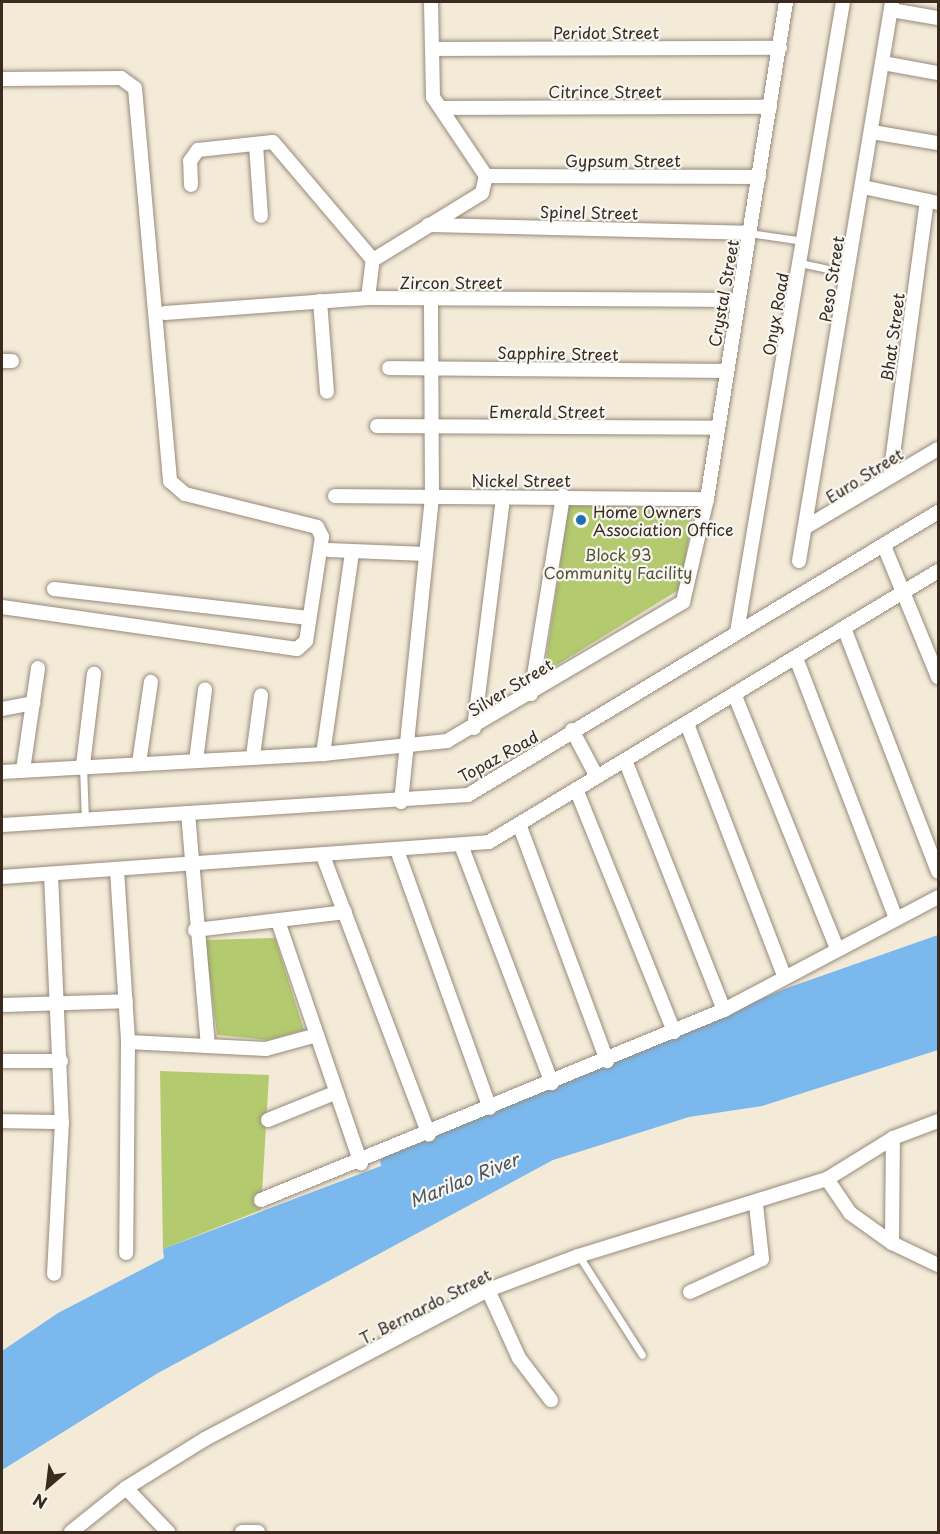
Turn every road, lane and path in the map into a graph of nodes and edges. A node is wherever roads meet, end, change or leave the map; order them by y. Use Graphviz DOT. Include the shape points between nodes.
graph roads {
  1 [pos="431,2"];
  2 [pos="786,2"];
  3 [pos="843,2"];
  4 [pos="891,6"];
  5 [pos="939,18"];
  6 [pos="780,48"];
  7 [pos="432,49"];
  8 [pos="883,63"];
  9 [pos="939,73"];
  10 [pos="2,79"];
  11 [pos="770,107"];
  12 [pos="441,108"];
  13 [pos="872,132"];
  14 [pos="939,143"];
  15 [pos="256,145"];
  16 [pos="486,176"];
  17 [pos="759,177"];
  18 [pos="191,185"];
  19 [pos="863,187"];
  20 [pos="933,202"];
  21 [pos="261,216"];
  22 [pos="427,225"];
  23 [pos="749,233"];
  24 [pos="804,241"];
  25 [pos="373,260"];
  26 [pos="800,263"];
  27 [pos="849,273"];
  28 [pos="368,298"];
  29 [pos="431,299"];
  30 [pos="738,300"];
  31 [pos="320,301"];
  32 [pos="165,313"];
  33 [pos="389,368"];
  34 [pos="430,368"];
  35 [pos="726,371"];
  36 [pos="327,392"];
  37 [pos="377,426"];
  38 [pos="430,426"];
  39 [pos="717,428"];
  40 [pos="939,449"];
  41 [pos="890,477"];
  42 [pos="335,496"];
  43 [pos="563,496"];
  44 [pos="432,497"];
  45 [pos="503,497"];
  46 [pos="706,499"];
  47 [pos="939,512"];
  48 [pos="806,527"];
  49 [pos="884,546"];
  50 [pos="329,550"];
  51 [pos="352,552"];
  52 [pos="425,554"];
  53 [pos="799,561"];
  54 [pos="939,571"];
  55 [pos="54,589"];
  56 [pos="688,590"];
  57 [pos="904,591"];
  58 [pos="2,607"];
  59 [pos="308,618"];
  60 [pos="844,628"];
  61 [pos="737,632"];
  62 [pos="796,658"];
  63 [pos="38,668"];
  64 [pos="94,674"];
  65 [pos="939,677"];
  66 [pos="151,682"];
  67 [pos="205,690"];
  68 [pos="531,694"];
  69 [pos="261,696"];
  70 [pos="735,696"];
  71 [pos="33,703"];
  72 [pos="2,709"];
  73 [pos="687,724"];
  74 [pos="474,728"];
  75 [pos="572,730"];
  76 [pos="404,744"];
  77 [pos="323,754"];
  78 [pos="253,756"];
  79 [pos="625,760"];
  80 [pos="196,761"];
  81 [pos="139,763"];
  82 [pos="83,765"];
  83 [pos="23,770"];
  84 [pos="2,772"];
  85 [pos="597,777"];
  86 [pos="576,789"];
  87 [pos="401,802"];
  88 [pos="188,813"];
  89 [pos="85,820"];
  90 [pos="519,824"];
  91 [pos="2,825"];
  92 [pos="461,844"];
  93 [pos="397,850"];
  94 [pos="323,856"];
  95 [pos="191,867"];
  96 [pos="117,870"];
  97 [pos="939,871"];
  98 [pos="51,874"];
  99 [pos="2,877"];
  100 [pos="939,897"];
  101 [pos="345,912"];
  102 [pos="896,918"];
  103 [pos="279,924"];
  104 [pos="195,930"];
  105 [pos="837,949"];
  106 [pos="784,975"];
  107 [pos="126,1001"];
  108 [pos="2,1005"];
  109 [pos="60,1006"];
  110 [pos="724,1010"];
  111 [pos="674,1032"];
  112 [pos="317,1035"];
  113 [pos="128,1042"];
  114 [pos="208,1045"];
  115 [pos="4,1061"];
  116 [pos="61,1061"];
  117 [pos="607,1061"];
  118 [pos="552,1083"];
  119 [pos="337,1092"];
  120 [pos="490,1108"];
  121 [pos="268,1120"];
  122 [pos="2,1121"];
  123 [pos="939,1121"];
  124 [pos="62,1122"];
  125 [pos="429,1135"];
  126 [pos="893,1138"];
  127 [pos="361,1163"];
  128 [pos="828,1179"];
  129 [pos="261,1200"];
  130 [pos="756,1205"];
  131 [pos="892,1243"];
  132 [pos="126,1252"];
  133 [pos="578,1256"];
  134 [pos="939,1265"];
  135 [pos="54,1274"];
  136 [pos="488,1290"];
  137 [pos="690,1292"];
  138 [pos="642,1355"];
  139 [pos="551,1400"];
  140 [pos="126,1488"];
  141 [pos="71,1533"];
  142 [pos="168,1533"];
  143 [pos="242,1533"];
  144 [pos="258,1533"];
  1 -- 7 [label="street"];
  2 -- 6 [label="street, Crystal Street"];
  3 -- 24 [label="street, Onyx Road"];
  4 -- 5 [label="street"];
  4 -- 8 [label="street, Peso Street"];
  6 -- 7 [label="street, Peridot Street"];
  6 -- 11 [label="street, Crystal Street"];
  7 -- 12 [label="street" via="433,97"];
  8 -- 9 [label="street"];
  8 -- 13 [label="street, Peso Street"];
  10 -- 59 [label="street" via="130,82 170,481 185,494 321,531"];
  11 -- 12 [label="street, Citrince Street"];
  11 -- 17 [label="street, Crystal Street"];
  12 -- 16 [label="street"];
  13 -- 14 [label="street"];
  13 -- 19 [label="street, Peso Street"];
  15 -- 18 [label="street" via="198,150 190,161"];
  15 -- 21 [label="street"];
  15 -- 25 [label="street" via="273,142"];
  16 -- 17 [label="street, Gypsum Street"];
  16 -- 22 [label="street" via="482,193"];
  17 -- 23 [label="street, Crystal Street"];
  19 -- 20 [label="street"];
  19 -- 27 [label="street, Peso Street"];
  20 -- 41 [label="street, Bhat Street"];
  22 -- 23 [label="street, Spinel Street"];
  22 -- 25 [label="street"];
  23 -- 24 [label="lane"];
  23 -- 30 [label="street, Crystal Street"];
  24 -- 26 [label="street, Onyx Road"];
  25 -- 28 [label="street"];
  26 -- 27 [label="lane"];
  26 -- 61 [label="street, Onyx Road"];
  27 -- 48 [label="street, Peso Street"];
  28 -- 29 [label="street, Zircon Street"];
  28 -- 31 [label="street, Zircon Street"];
  29 -- 30 [label="street, Zircon Street"];
  29 -- 34 [label="street"];
  30 -- 35 [label="street, Crystal Street"];
  31 -- 32 [label="street, Zircon Street"];
  31 -- 36 [label="street"];
  33 -- 34 [label="street, Sapphire Street"];
  34 -- 35 [label="street, Sapphire Street"];
  34 -- 38 [label="street"];
  35 -- 39 [label="street, Crystal Street"];
  37 -- 38 [label="street, Emerald Street"];
  38 -- 39 [label="street, Emerald Street"];
  38 -- 44 [label="street"];
  39 -- 46 [label="street, Crystal Street"];
  40 -- 41 [label="street, Euro Street"];
  41 -- 48 [label="street, Euro Street"];
  42 -- 44 [label="street, Nickel Street"];
  43 -- 45 [label="street, Nickel Street"];
  43 -- 46 [label="street, Nickel Street"];
  43 -- 68 [label="street"];
  44 -- 45 [label="street, Nickel Street"];
  44 -- 52 [label="street"];
  45 -- 74 [label="street"];
  46 -- 56 [label="street, Crystal Street"];
  47 -- 49 [label="street, Topaz Road"];
  48 -- 53 [label="street, Peso Street"];
  49 -- 57 [label="street"];
  49 -- 61 [label="street, Topaz Road"];
  50 -- 51 [label="street"];
  51 -- 52 [label="street"];
  51 -- 77 [label="street"];
  52 -- 76 [label="street"];
  54 -- 57 [label="street"];
  55 -- 59 [label="street"];
  56 -- 68 [label="street, Silver Street" via="683,602"];
  57 -- 60 [label="street"];
  57 -- 65 [label="street"];
  58 -- 59 [label="street" via="297,649 306,641"];
  60 -- 62 [label="street"];
  60 -- 97 [label="street"];
  61 -- 75 [label="street, Topaz Road"];
  62 -- 70 [label="street"];
  62 -- 102 [label="street"];
  63 -- 71 [label="street"];
  64 -- 82 [label="street"];
  66 -- 81 [label="street"];
  67 -- 80 [label="street"];
  68 -- 74 [label="street, Silver Street"];
  69 -- 78 [label="street"];
  70 -- 73 [label="street"];
  70 -- 105 [label="street"];
  71 -- 72 [label="street"];
  71 -- 83 [label="street"];
  73 -- 79 [label="street"];
  73 -- 106 [label="street"];
  74 -- 76 [label="street, Silver Street" via="447,741"];
  75 -- 85 [label="street"];
  75 -- 87 [label="street, Topaz Road" via="468,795"];
  76 -- 77 [label="street, Silver Street"];
  76 -- 87 [label="street"];
  77 -- 78 [label="street, Silver Street"];
  78 -- 80 [label="street, Silver Street"];
  79 -- 85 [label="street"];
  79 -- 110 [label="street"];
  80 -- 81 [label="street, Silver Street"];
  81 -- 82 [label="street, Silver Street"];
  82 -- 83 [label="street, Silver Street"];
  82 -- 89 [label="lane"];
  83 -- 84 [label="street, Silver Street"];
  85 -- 86 [label="street"];
  86 -- 90 [label="street"];
  86 -- 111 [label="street"];
  87 -- 88 [label="street, Topaz Road"];
  88 -- 89 [label="street, Topaz Road"];
  88 -- 95 [label="street"];
  89 -- 91 [label="street, Topaz Road"];
  90 -- 92 [label="street" via="489,842"];
  90 -- 117 [label="street"];
  92 -- 93 [label="street"];
  92 -- 118 [label="street"];
  93 -- 94 [label="street"];
  93 -- 120 [label="street"];
  94 -- 95 [label="street"];
  94 -- 101 [label="street"];
  95 -- 96 [label="street"];
  95 -- 104 [label="street"];
  96 -- 98 [label="street"];
  96 -- 107 [label="street"];
  98 -- 99 [label="street"];
  98 -- 109 [label="street"];
  100 -- 102 [label="street"];
  101 -- 103 [label="street"];
  101 -- 125 [label="street"];
  102 -- 105 [label="street"];
  103 -- 104 [label="street"];
  103 -- 112 [label="street"];
  104 -- 114 [label="street"];
  105 -- 106 [label="street"];
  106 -- 110 [label="street"];
  107 -- 109 [label="street"];
  107 -- 113 [label="street"];
  108 -- 109 [label="street"];
  109 -- 116 [label="street"];
  110 -- 111 [label="street"];
  111 -- 117 [label="street"];
  112 -- 114 [label="street" via="266,1049"];
  112 -- 119 [label="street"];
  113 -- 114 [label="street"];
  113 -- 132 [label="street"];
  115 -- 116 [label="street"];
  116 -- 124 [label="street"];
  117 -- 118 [label="street"];
  118 -- 120 [label="street"];
  119 -- 121 [label="street"];
  119 -- 127 [label="street"];
  120 -- 125 [label="street"];
  122 -- 124 [label="street"];
  123 -- 126 [label="street, T. Bernardo Street"];
  124 -- 135 [label="street"];
  125 -- 127 [label="street"];
  126 -- 128 [label="street, T. Bernardo Street"];
  126 -- 131 [label="street"];
  127 -- 129 [label="street"];
  128 -- 130 [label="street, T. Bernardo Street"];
  128 -- 131 [label="street" via="850,1213"];
  130 -- 133 [label="street, T. Bernardo Street"];
  130 -- 137 [label="street" via="762,1259"];
  131 -- 134 [label="street"];
  133 -- 136 [label="street, T. Bernardo Street"];
  133 -- 138 [label="lane"];
  136 -- 139 [label="street" via="519,1358"];
  136 -- 140 [label="street, T. Bernardo Street"];
  140 -- 141 [label="street, T. Bernardo Street"];
  140 -- 142 [label="street"];
  143 -- 144 [label="street"];
}
